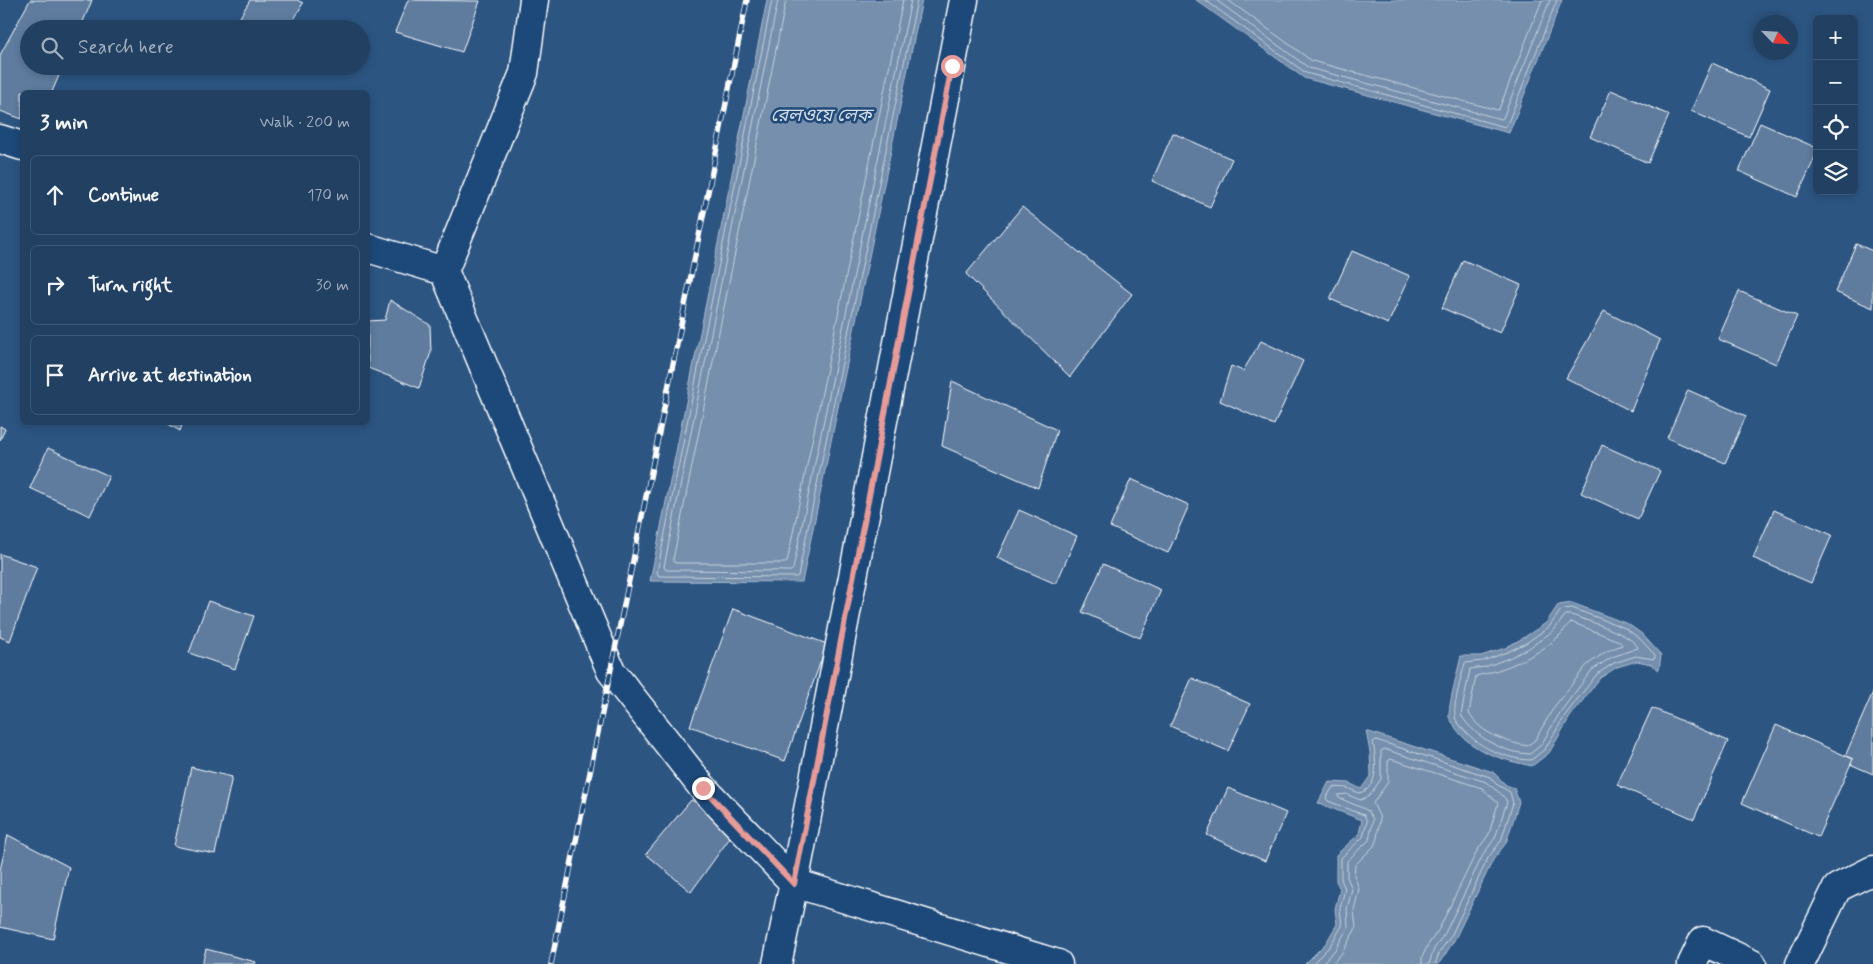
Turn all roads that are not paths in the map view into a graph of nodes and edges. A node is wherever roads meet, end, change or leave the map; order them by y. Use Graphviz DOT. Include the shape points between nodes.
graph roads {
  1 [pos="534,0"];
  2 [pos="964,0"];
  3 [pos="0,139"];
  4 [pos="20,145"];
  5 [pos="370,249"];
  6 [pos="444,270"];
  7 [pos="1873,870"];
  8 [pos="794,884"];
  9 [pos="776,964"];
  10 [pos="1058,964"];
  11 [pos="1692,964"];
  12 [pos="1752,964"];
  13 [pos="1800,964"];
  1 -- 6 [label="street" via="524,73"];
  2 -- 8 [label="street"];
  3 -- 4 [label="street"];
  5 -- 6 [label="street"];
  6 -- 8 [label="street" via="611,671 703,788"];
  7 -- 13 [label="street" via="1837,888"];
  8 -- 9 [label="street"];
  8 -- 10 [label="street"];
  11 -- 12 [label="street" via="1703,941"];
}
